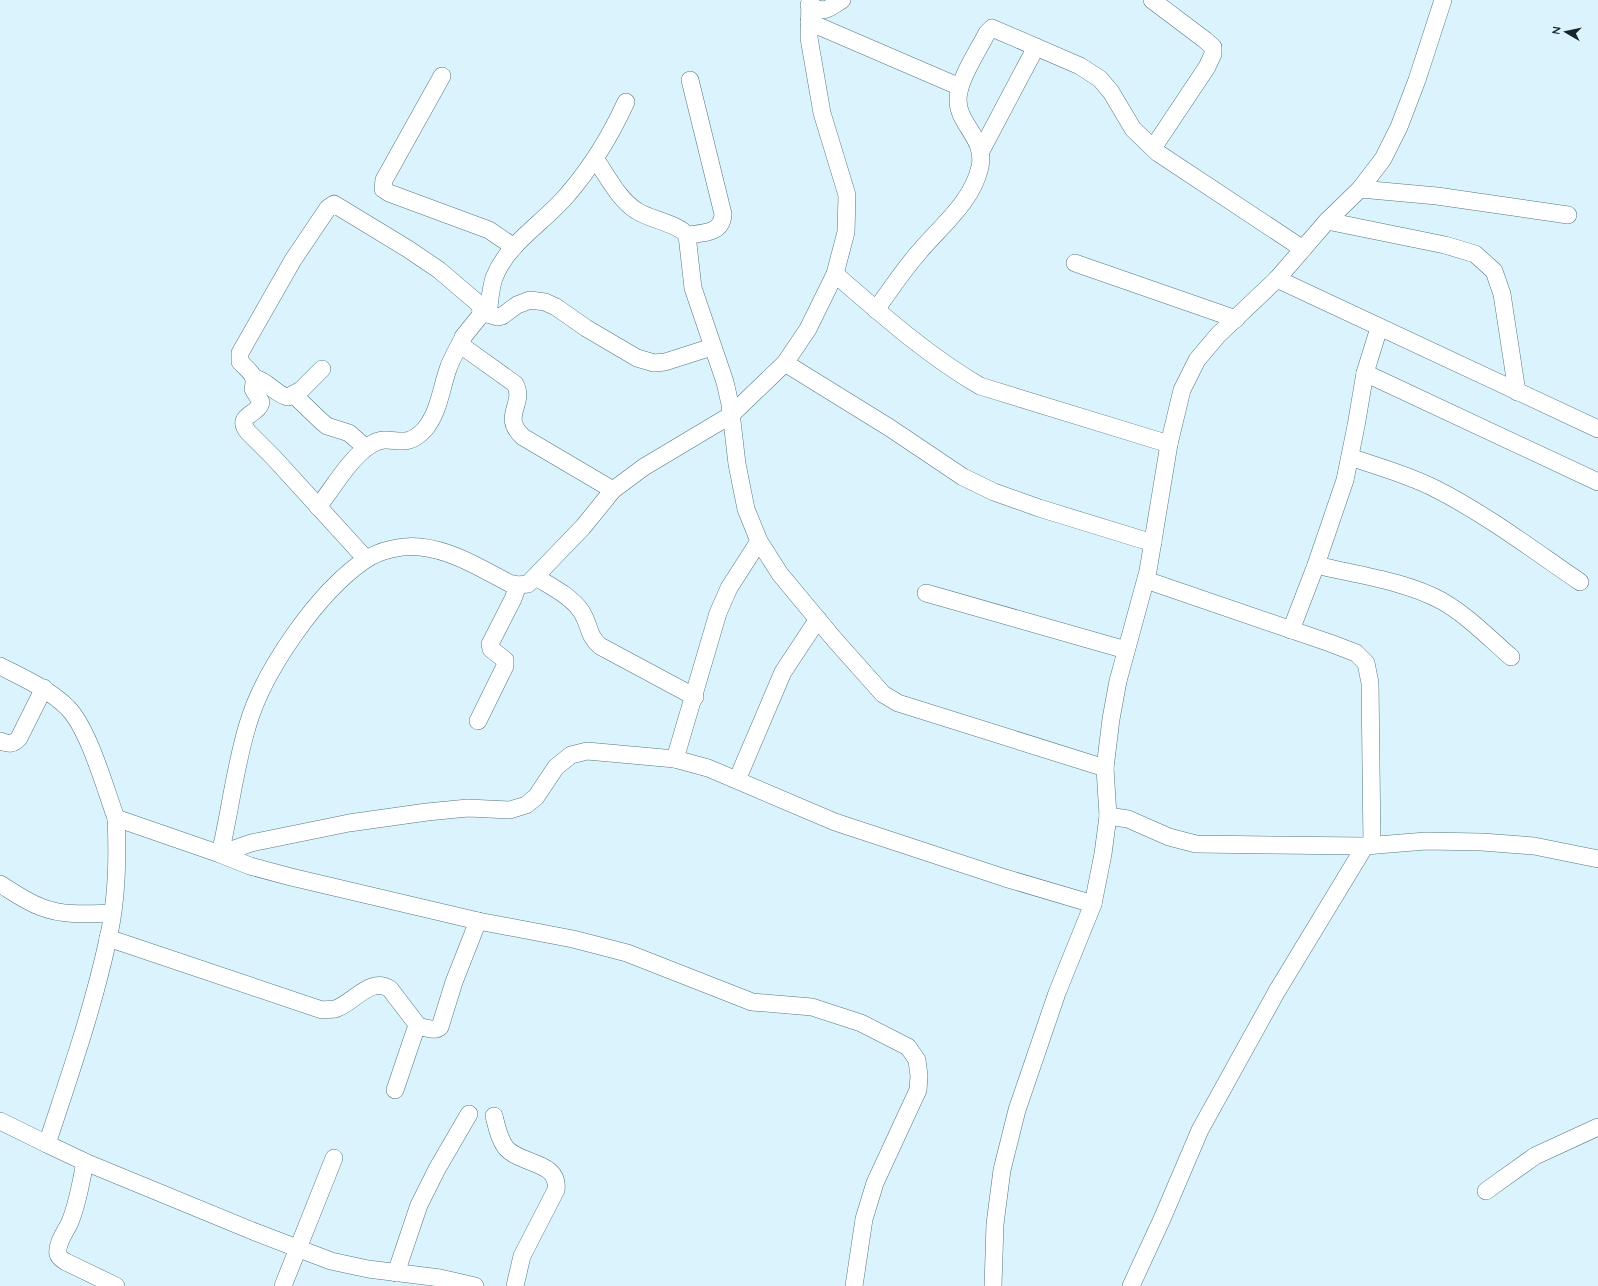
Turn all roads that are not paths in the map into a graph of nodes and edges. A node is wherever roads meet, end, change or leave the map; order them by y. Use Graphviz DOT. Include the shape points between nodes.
graph roads {
  1 [pos="842,0"];
  2 [pos="1152,0"];
  3 [pos="1443,0"];
  4 [pos="810,2"];
  5 [pos="809,22"];
  6 [pos="1036,47"];
  7 [pos="442,76"];
  8 [pos="690,80"];
  9 [pos="960,87"];
  10 [pos="626,102"];
  11 [pos="1153,148"];
  12 [pos="981,151"];
  13 [pos="596,160"];
  14 [pos="1360,189"];
  15 [pos="1568,215"];
  16 [pos="1327,221"];
  17 [pos="687,236"];
  18 [pos="514,247"];
  19 [pos="1304,249"];
  20 [pos="1075,262"];
  21 [pos="835,274"];
  22 [pos="1277,279"];
  23 [pos="876,310"];
  24 [pos="485,313"];
  25 [pos="1236,319"];
  26 [pos="1379,328"];
  27 [pos="461,342"];
  28 [pos="712,347"];
  29 [pos="785,364"];
  30 [pos="322,369"];
  31 [pos="1364,373"];
  32 [pos="255,378"];
  33 [pos="1518,392"];
  34 [pos="294,395"];
  35 [pos="731,415"];
  36 [pos="1598,429"];
  37 [pos="1170,444"];
  38 [pos="366,448"];
  39 [pos="1350,457"];
  40 [pos="1598,482"];
  41 [pos="613,490"];
  42 [pos="318,507"];
  43 [pos="759,541"];
  44 [pos="1153,543"];
  45 [pos="366,559"];
  46 [pos="1316,565"];
  47 [pos="536,577"];
  48 [pos="1146,580"];
  49 [pos="1580,582"];
  50 [pos="518,586"];
  51 [pos="926,593"];
  52 [pos="818,619"];
  53 [pos="1291,630"];
  54 [pos="1126,650"];
  55 [pos="1511,657"];
  56 [pos="0,666"];
  57 [pos="44,688"];
  58 [pos="695,697"];
  59 [pos="478,721"];
  60 [pos="0,741"];
  61 [pos="675,760"];
  62 [pos="1105,768"];
  63 [pos="737,780"];
  64 [pos="1108,816"];
  65 [pos="116,818"];
  66 [pos="1369,845"];
  67 [pos="220,854"];
  68 [pos="1598,859"];
  69 [pos="0,884"];
  70 [pos="1093,904"];
  71 [pos="112,913"];
  72 [pos="478,921"];
  73 [pos="108,938"];
  74 [pos="419,1027"];
  75 [pos="395,1090"];
  76 [pos="469,1114"];
  77 [pos="494,1116"];
  78 [pos="0,1121"];
  79 [pos="1598,1127"];
  80 [pos="47,1144"];
  81 [pos="334,1158"];
  82 [pos="85,1162"];
  83 [pos="1486,1191"];
  84 [pos="299,1248"];
  85 [pos="396,1273"];
  86 [pos="116,1286"];
  87 [pos="283,1286"];
  88 [pos="474,1286"];
  89 [pos="515,1286"];
  90 [pos="854,1286"];
  91 [pos="993,1286"];
  92 [pos="1131,1286"];
  1 -- 4 [label="street" via="825,11 818,10"];
  2 -- 11 [label="street" via="1205,40 1212,47 1213,54"];
  3 -- 14 [label="street" via="1399,127 1383,160"];
  4 -- 5 [label="street"];
  5 -- 9 [label="street"];
  5 -- 21 [label="street" via="809,38 822,113 847,195 846,232"];
  6 -- 9 [label="street" via="992,28 987,33"];
  6 -- 11 [label="street" via="1080,66 1100,79 1111,92 1133,129"];
  6 -- 12 [label="street"];
  7 -- 18 [label="street" via="384,180 383,189 489,230"];
  8 -- 17 [label="street" via="723,220 718,228 710,232"];
  9 -- 12 [label="street" via="959,110"];
  10 -- 13 [label="street"];
  11 -- 19 [label="street"];
  12 -- 23 [label="street" via="980,167 962,204 920,250"];
  13 -- 17 [label="street" via="619,194 636,210 655,221 682,230"];
  13 -- 18 [label="street" via="568,195"];
  14 -- 15 [label="street" via="1481,201"];
  14 -- 16 [label="street"];
  16 -- 19 [label="street"];
  16 -- 33 [label="street" via="1445,245 1474,254 1494,271 1502,294"];
  17 -- 28 [label="street" via="693,288"];
  18 -- 24 [label="street" via="495,278"];
  19 -- 22 [label="street"];
  20 -- 25 [label="street"];
  21 -- 23 [label="street"];
  21 -- 29 [label="street" via="808,329"];
  22 -- 25 [label="street"];
  22 -- 26 [label="street"];
  23 -- 37 [label="street" via="955,372 980,386"];
  24 -- 27 [label="street"];
  24 -- 28 [label="street" via="502,316 517,305 530,300 545,302 637,358 654,363"];
  24 -- 32 [label="street" via="480,304 439,270 334,204 328,208 294,260 240,353 240,362"];
  25 -- 37 [label="street" via="1218,335 1197,360 1182,390"];
  26 -- 31 [label="street"];
  26 -- 33 [label="street"];
  27 -- 38 [label="street" via="447,370 433,416 424,429 410,441 381,440"];
  27 -- 41 [label="street" via="465,350 515,384 518,396 512,420 515,430"];
  28 -- 35 [label="street" via="725,382"];
  29 -- 35 [label="street"];
  29 -- 44 [label="street" via="890,428 963,477 994,492 1039,508"];
  30 -- 34 [label="street"];
  31 -- 39 [label="street"];
  31 -- 40 [label="street"];
  32 -- 34 [label="street" via="269,384 284,397"];
  32 -- 42 [label="street" via="253,388 259,397 260,405 245,418 244,427"];
  33 -- 36 [label="street"];
  34 -- 38 [label="street" via="320,422 349,433"];
  35 -- 41 [label="street" via="644,467"];
  35 -- 43 [label="street" via="746,509"];
  37 -- 44 [label="street"];
  38 -- 42 [label="street"];
  39 -- 46 [label="street" via="1345,480"];
  39 -- 49 [label="street" via="1436,489"];
  41 -- 47 [label="street" via="583,527"];
  42 -- 45 [label="street"];
  43 -- 52 [label="street" via="780,574"];
  43 -- 58 [label="street" via="729,588 718,613"];
  44 -- 48 [label="street"];
  45 -- 50 [label="street" via="396,547 420,547 449,554"];
  45 -- 67 [label="street" via="346,575 320,603 281,653 263,684 248,724"];
  46 -- 53 [label="street"];
  46 -- 55 [label="street" via="1419,591 1467,618"];
  47 -- 50 [label="street" via="528,584"];
  47 -- 58 [label="street" via="581,610 592,640"];
  48 -- 53 [label="street"];
  48 -- 54 [label="street"];
  50 -- 59 [label="street" via="490,644 491,649 505,660 505,666"];
  51 -- 54 [label="street"];
  52 -- 62 [label="street" via="882,694 898,702"];
  52 -- 63 [label="street" via="783,672"];
  53 -- 66 [label="street" via="1356,653 1366,664 1370,683"];
  54 -- 62 [label="street" via="1111,719"];
  56 -- 57 [label="street"];
  57 -- 60 [label="street" via="15,743"];
  57 -- 65 [label="street" via="68,708 83,730"];
  58 -- 61 [label="street"];
  61 -- 63 [label="street" via="708,768"];
  61 -- 67 [label="street" via="587,751 570,755 556,767 536,797 526,805 510,810 468,808 348,823 251,842"];
  62 -- 64 [label="street"];
  63 -- 70 [label="street" via="835,822 1004,878"];
  64 -- 66 [label="street" via="1128,819 1169,837 1196,844"];
  64 -- 70 [label="street"];
  65 -- 67 [label="street"];
  65 -- 71 [label="street" via="117,847"];
  66 -- 68 [label="street" via="1426,841 1482,842 1534,846"];
  66 -- 92 [label="street" via="1277,991 1220,1092 1200,1130"];
  67 -- 72 [label="street" via="257,868"];
  69 -- 71 [label="street" via="40,907 55,912"];
  70 -- 91 [label="street" via="1057,993 1017,1110 1002,1170 995,1224"];
  71 -- 73 [label="street"];
  72 -- 74 [label="street" via="440,1026 437,1029"];
  72 -- 90 [label="street" via="573,939 627,954 752,1002 819,1009 861,1022 908,1047 917,1060 918,1090 876,1183 864,1219"];
  73 -- 74 [label="street" via="322,1010 334,1009 369,987 384,985 390,989"];
  73 -- 80 [label="street" via="79,1046"];
  74 -- 75 [label="street" via="412,1036"];
  76 -- 85 [label="street" via="436,1169 419,1205"];
  77 -- 89 [label="street" via="501,1139 507,1148 517,1156 548,1169 554,1174 557,1182 556,1190 522,1256"];
  78 -- 80 [label="street"];
  79 -- 83 [label="street" via="1535,1156"];
  80 -- 82 [label="street"];
  81 -- 84 [label="street"];
  82 -- 84 [label="street"];
  82 -- 86 [label="street" via="77,1202 71,1221 58,1246 58,1254 66,1262"];
  84 -- 85 [label="street" via="331,1261"];
  84 -- 87 [label="street"];
  85 -- 88 [label="street" via="440,1278"];
}
